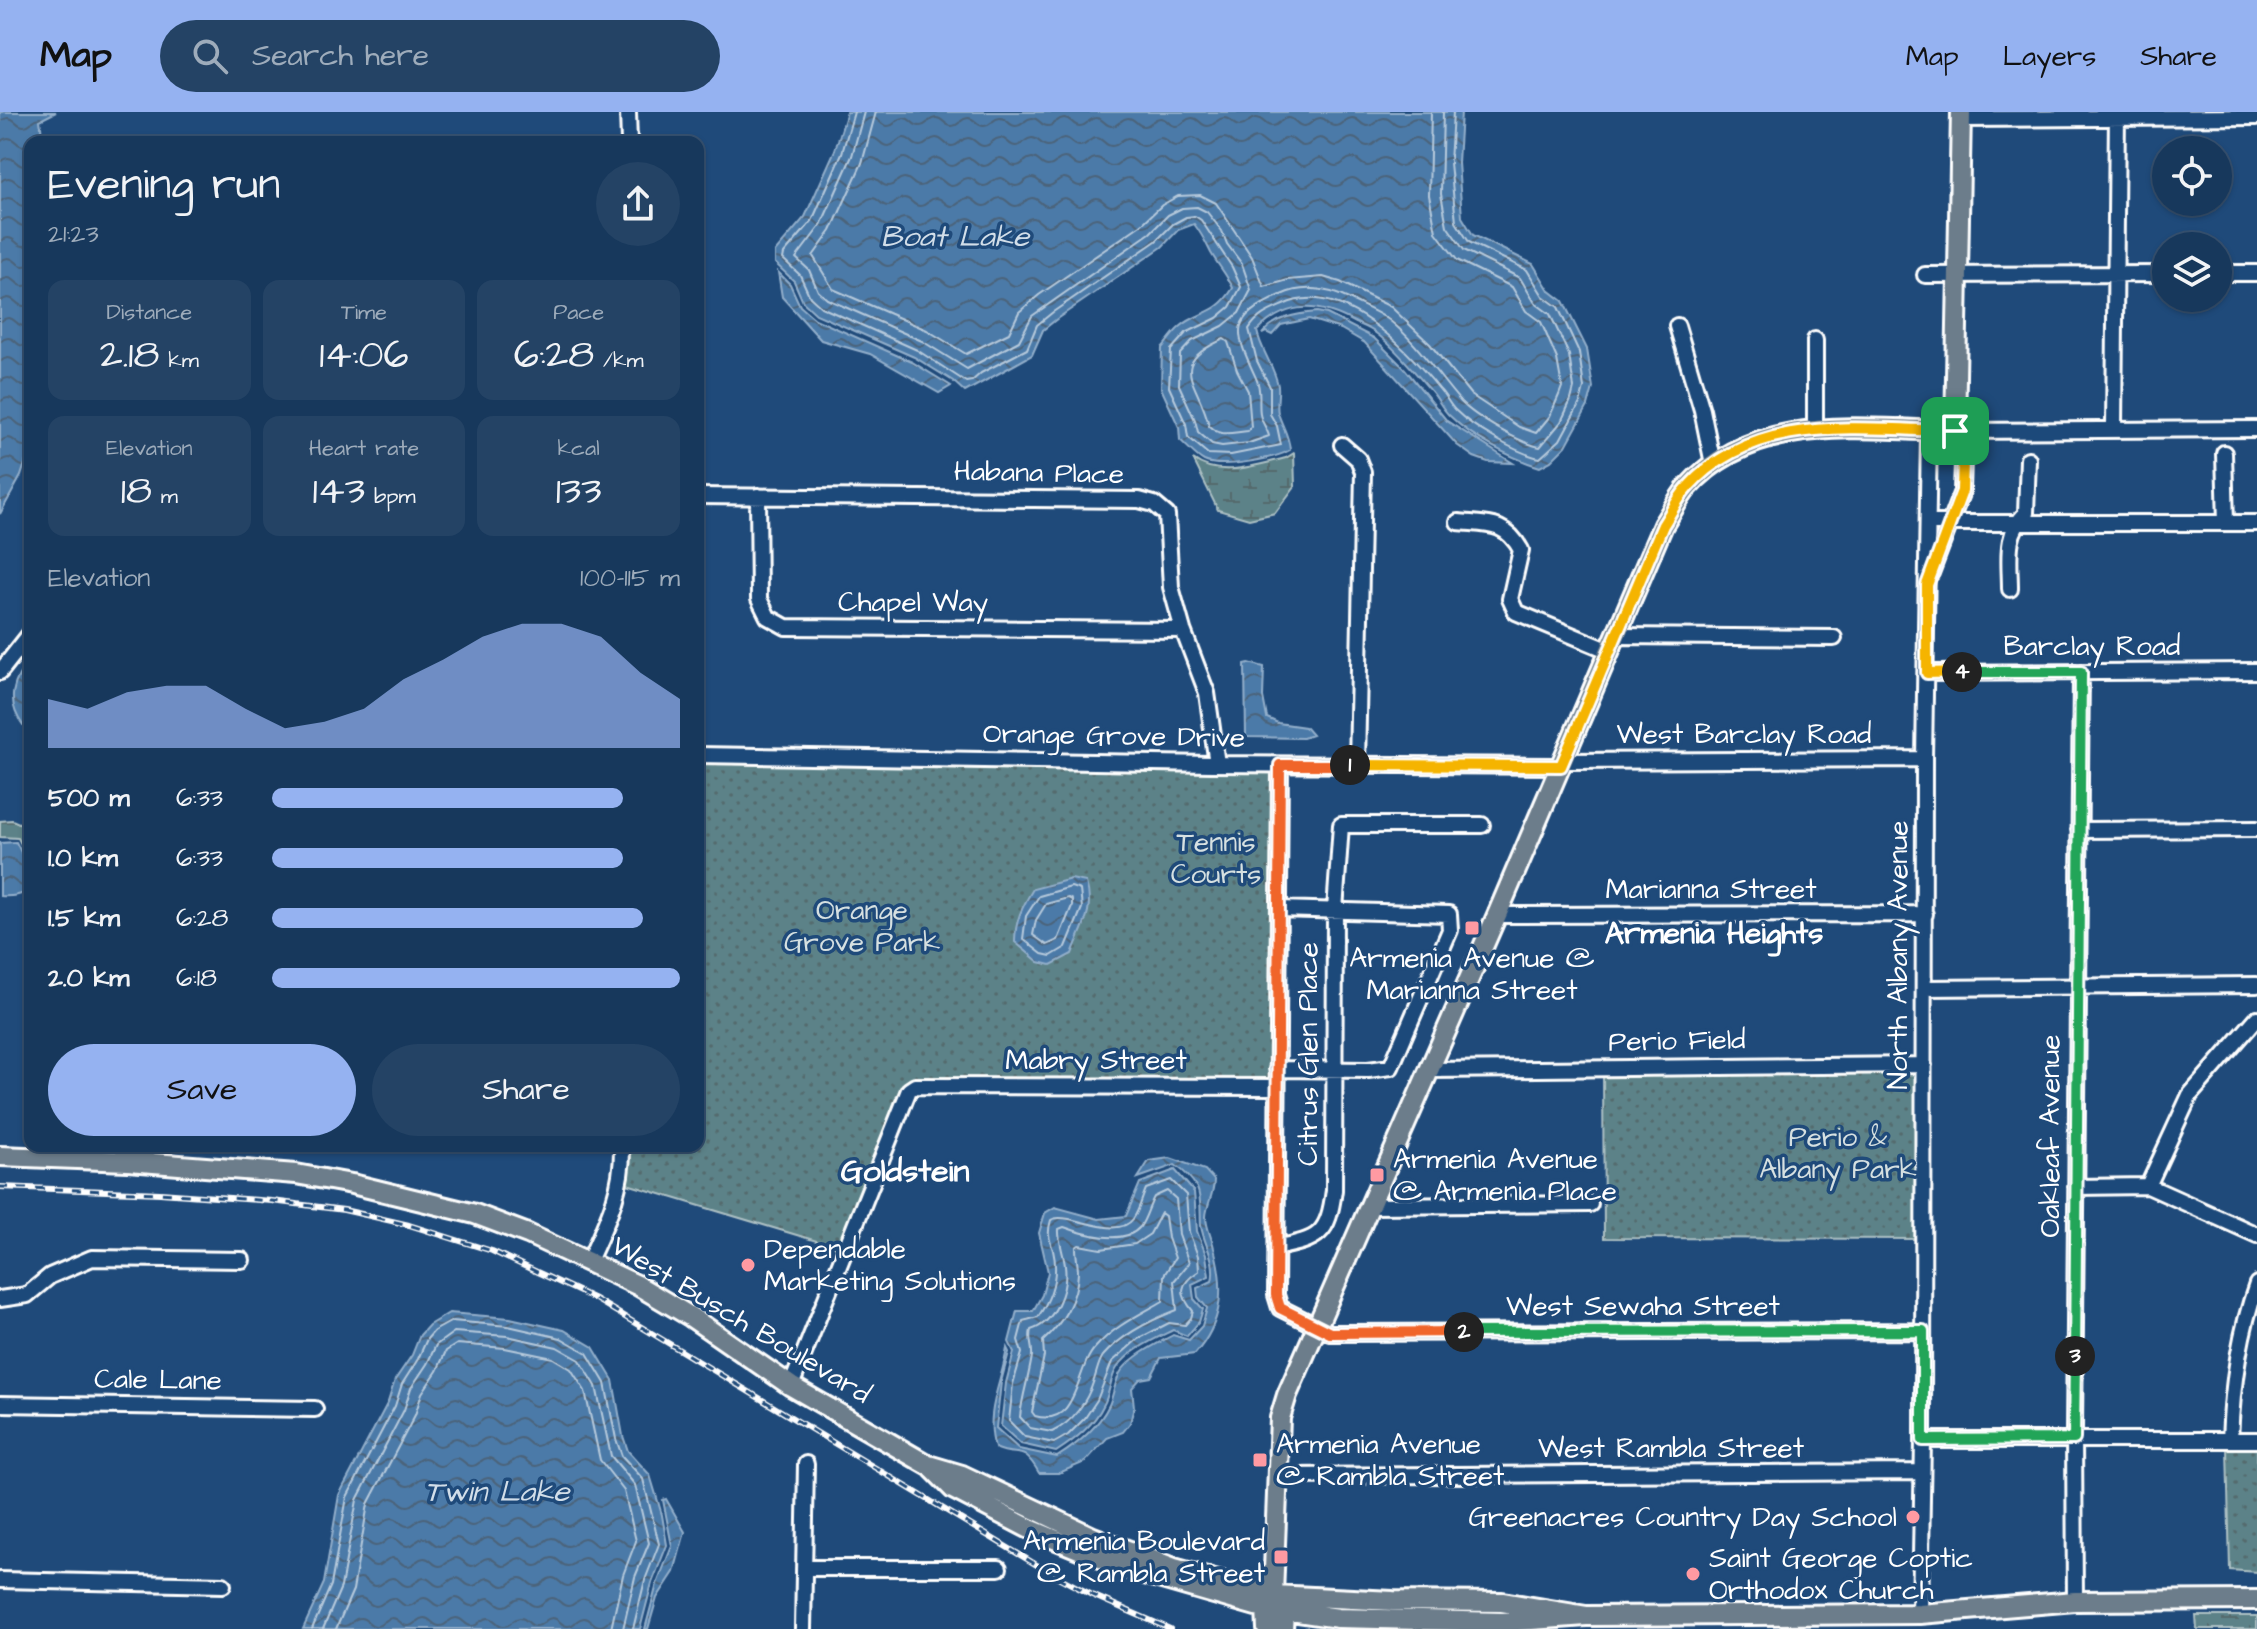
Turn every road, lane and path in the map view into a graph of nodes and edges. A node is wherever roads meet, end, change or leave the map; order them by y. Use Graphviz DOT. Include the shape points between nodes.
graph roads {
  1 [pos="628,112"];
  2 [pos="2117,114"];
  3 [pos="1961,115"];
  4 [pos="2257,117"];
  5 [pos="629,136"];
  6 [pos="2232,273"];
  7 [pos="2257,273"];
  8 [pos="2116,274"];
  9 [pos="2152,274"];
  10 [pos="1925,275"];
  11 [pos="1959,275"];
  12 [pos="1677,326"];
  13 [pos="1815,340"];
  14 [pos="1815,429"];
  15 [pos="2114,429"];
  16 [pos="2257,429"];
  17 [pos="1929,431"];
  18 [pos="1960,431"];
  19 [pos="1342,445"];
  20 [pos="2224,453"];
  21 [pos="2028,459"];
  22 [pos="1713,464"];
  23 [pos="704,496"];
  24 [pos="758,496"];
  25 [pos="1458,522"];
  26 [pos="1928,523"];
  27 [pos="1951,523"];
  28 [pos="2226,523"];
  29 [pos="2257,523"];
  30 [pos="2015,524"];
  31 [pos="1927,585"];
  32 [pos="2010,589"];
  33 [pos="1183,630"];
  34 [pos="1834,638"];
  35 [pos="24,642"];
  36 [pos="1614,643"];
  37 [pos="2257,671"];
  38 [pos="0,672"];
  39 [pos="2081,672"];
  40 [pos="1927,673"];
  41 [pos="704,755"];
  42 [pos="1924,759"];
  43 [pos="1563,763"];
  44 [pos="1217,764"];
  45 [pos="1280,765"];
  46 [pos="1357,765"];
  47 [pos="1482,825"];
  48 [pos="2257,829"];
  49 [pos="2079,830"];
  50 [pos="1279,909"];
  51 [pos="1335,910"];
  52 [pos="1925,914"];
  53 [pos="1497,915"];
  54 [pos="2257,985"];
  55 [pos="2078,987"];
  56 [pos="1924,988"];
  57 [pos="2257,1018"];
  58 [pos="1924,1065"];
  59 [pos="1277,1069"];
  60 [pos="1333,1069"];
  61 [pos="1429,1070"];
  62 [pos="1277,1087"];
  63 [pos="622,1152"];
  64 [pos="0,1156"];
  65 [pos="2148,1186"];
  66 [pos="2076,1187"];
  67 [pos="1590,1204"];
  68 [pos="1370,1206"];
  69 [pos="2257,1235"];
  70 [pos="1276,1248"];
  71 [pos="242,1260"];
  72 [pos="589,1261"];
  73 [pos="2257,1284"];
  74 [pos="0,1299"];
  75 [pos="1316,1326"];
  76 [pos="1923,1331"];
  77 [pos="791,1386"];
  78 [pos="0,1404"];
  79 [pos="315,1409"];
  80 [pos="2074,1439"];
  81 [pos="1923,1440"];
  82 [pos="2230,1440"];
  83 [pos="2257,1440"];
  84 [pos="806,1464"];
  85 [pos="1922,1472"];
  86 [pos="1276,1476"];
  87 [pos="804,1568"];
  88 [pos="999,1568"];
  89 [pos="0,1580"];
  90 [pos="223,1585"];
  91 [pos="2257,1600"];
  92 [pos="2075,1601"];
  93 [pos="1277,1611"];
  94 [pos="1920,1614"];
  95 [pos="803,1629"];
  96 [pos="1267,1629"];
  1 -- 5 [label="street"];
  2 -- 3 [label="street"];
  2 -- 4 [label="street"];
  2 -- 8 [label="street"];
  3 -- 11 [label="main road"];
  6 -- 7 [label="street"];
  8 -- 9 [label="street"];
  8 -- 11 [label="street"];
  8 -- 15 [label="street"];
  10 -- 11 [label="street"];
  11 -- 18 [label="main road"];
  12 -- 22 [label="street"];
  13 -- 14 [label="street"];
  14 -- 17 [label="main road"];
  14 -- 22 [label="main road" via="1742,445"];
  15 -- 16 [label="street"];
  15 -- 18 [label="street"];
  17 -- 18 [label="main road"];
  17 -- 26 [label="street, North Albany Avenue"];
  18 -- 27 [label="street, North Albany Avenue" via="1962,491"];
  19 -- 46 [label="street" via="1358,459 1363,472"];
  20 -- 28 [label="street"];
  21 -- 30 [label="street" via="2026,513"];
  22 -- 36 [label="main road" via="1685,490 1663,525"];
  23 -- 24 [label="street, Habana Place"];
  24 -- 33 [label="street, Habana Place" via="1154,504 1167,515 1171,587"];
  24 -- 33 [label="street, Chapel Way" via="759,599 768,617 786,627"];
  25 -- 36 [label="street" via="1493,525 1512,534 1521,550 1510,599 1516,612"];
  26 -- 27 [label="street"];
  26 -- 31 [label="street, North Albany Avenue"];
  27 -- 30 [label="street"];
  27 -- 31 [label="street, North Albany Avenue"];
  28 -- 29 [label="street"];
  28 -- 30 [label="street"];
  30 -- 32 [label="street" via="2010,535"];
  31 -- 40 [label="street, North Albany Avenue"];
  33 -- 44 [label="street, Habana Place" via="1207,693"];
  34 -- 36 [label="street"];
  35 -- 38 [label="street"];
  36 -- 43 [label="main road"];
  37 -- 39 [label="street, Barclay Road"];
  39 -- 40 [label="street, Barclay Road"];
  39 -- 49 [label="street, Oakleaf Avenue"];
  40 -- 42 [label="street, North Albany Avenue"];
  41 -- 44 [label="street, Orange Grove Drive"];
  42 -- 43 [label="street, West Barclay Road"];
  42 -- 52 [label="street, North Albany Avenue"];
  43 -- 46 [label="street, West Barclay Road"];
  43 -- 53 [label="main road"];
  44 -- 45 [label="street, Orange Grove Drive"];
  45 -- 46 [label="street, West Barclay Road"];
  45 -- 50 [label="street, Orange Grove Drive"];
  47 -- 51 [label="street, Citrus Glen Place" via="1341,825"];
  48 -- 49 [label="street"];
  49 -- 55 [label="street, Oakleaf Avenue"];
  50 -- 51 [label="street"];
  50 -- 59 [label="street, Orange Grove Drive"];
  51 -- 60 [label="street, Citrus Glen Place"];
  51 -- 60 [label="street" via="1449,914 1450,930 1391,1067"];
  52 -- 53 [label="street, Marianna Street"];
  52 -- 56 [label="street, North Albany Avenue"];
  53 -- 61 [label="main road"];
  54 -- 55 [label="street"];
  55 -- 56 [label="street"];
  55 -- 66 [label="street, Oakleaf Avenue"];
  56 -- 58 [label="street, North Albany Avenue"];
  57 -- 65 [label="street" via="2190,1095"];
  58 -- 61 [label="street, Perio Field"];
  58 -- 76 [label="street, North Albany Avenue"];
  59 -- 60 [label="street"];
  59 -- 62 [label="street, Orange Grove Drive"];
  60 -- 70 [label="street, Citrus Glen Place" via="1330,1219 1319,1234"];
  61 -- 68 [label="main road"];
  62 -- 70 [label="street, Orange Grove Drive"];
  62 -- 77 [label="street, Mabry Street" via="915,1086 909,1090"];
  63 -- 72 [label="street" via="615,1200"];
  64 -- 72 [label="main road, West Busch Boulevard" via="296,1174 475,1214"];
  65 -- 66 [label="street"];
  65 -- 69 [label="street"];
  66 -- 80 [label="street, Oakleaf Avenue"];
  67 -- 68 [label="street"];
  68 -- 75 [label="main road"];
  70 -- 75 [label="street, Orange Grove Drive" via="1280,1308"];
  71 -- 74 [label="street" via="92,1258 50,1276 27,1295"];
  72 -- 77 [label="main road, West Busch Boulevard" via="691,1317"];
  73 -- 82 [label="street" via="2244,1320"];
  75 -- 76 [label="street, West Sewaha Street" via="1330,1333"];
  75 -- 86 [label="main road" via="1280,1418"];
  76 -- 81 [label="street, North Albany Avenue"];
  77 -- 93 [label="main road, West Busch Boulevard" via="928,1465"];
  78 -- 79 [label="street, Cale Lane"];
  80 -- 81 [label="street"];
  80 -- 82 [label="street"];
  80 -- 92 [label="street, Oakleaf Avenue"];
  81 -- 85 [label="street, North Albany Avenue"];
  82 -- 83 [label="street"];
  84 -- 87 [label="street"];
  85 -- 86 [label="street, West Rambla Street"];
  85 -- 94 [label="street, North Albany Avenue"];
  86 -- 93 [label="main road"];
  87 -- 88 [label="street"];
  87 -- 95 [label="street"];
  89 -- 90 [label="street"];
  91 -- 92 [label="main road, West Busch Boulevard"];
  92 -- 94 [label="main road, West Busch Boulevard"];
  93 -- 94 [label="main road, West Busch Boulevard" via="1393,1601 1502,1602 1586,1616"];
  93 -- 96 [label="main road"];
}
